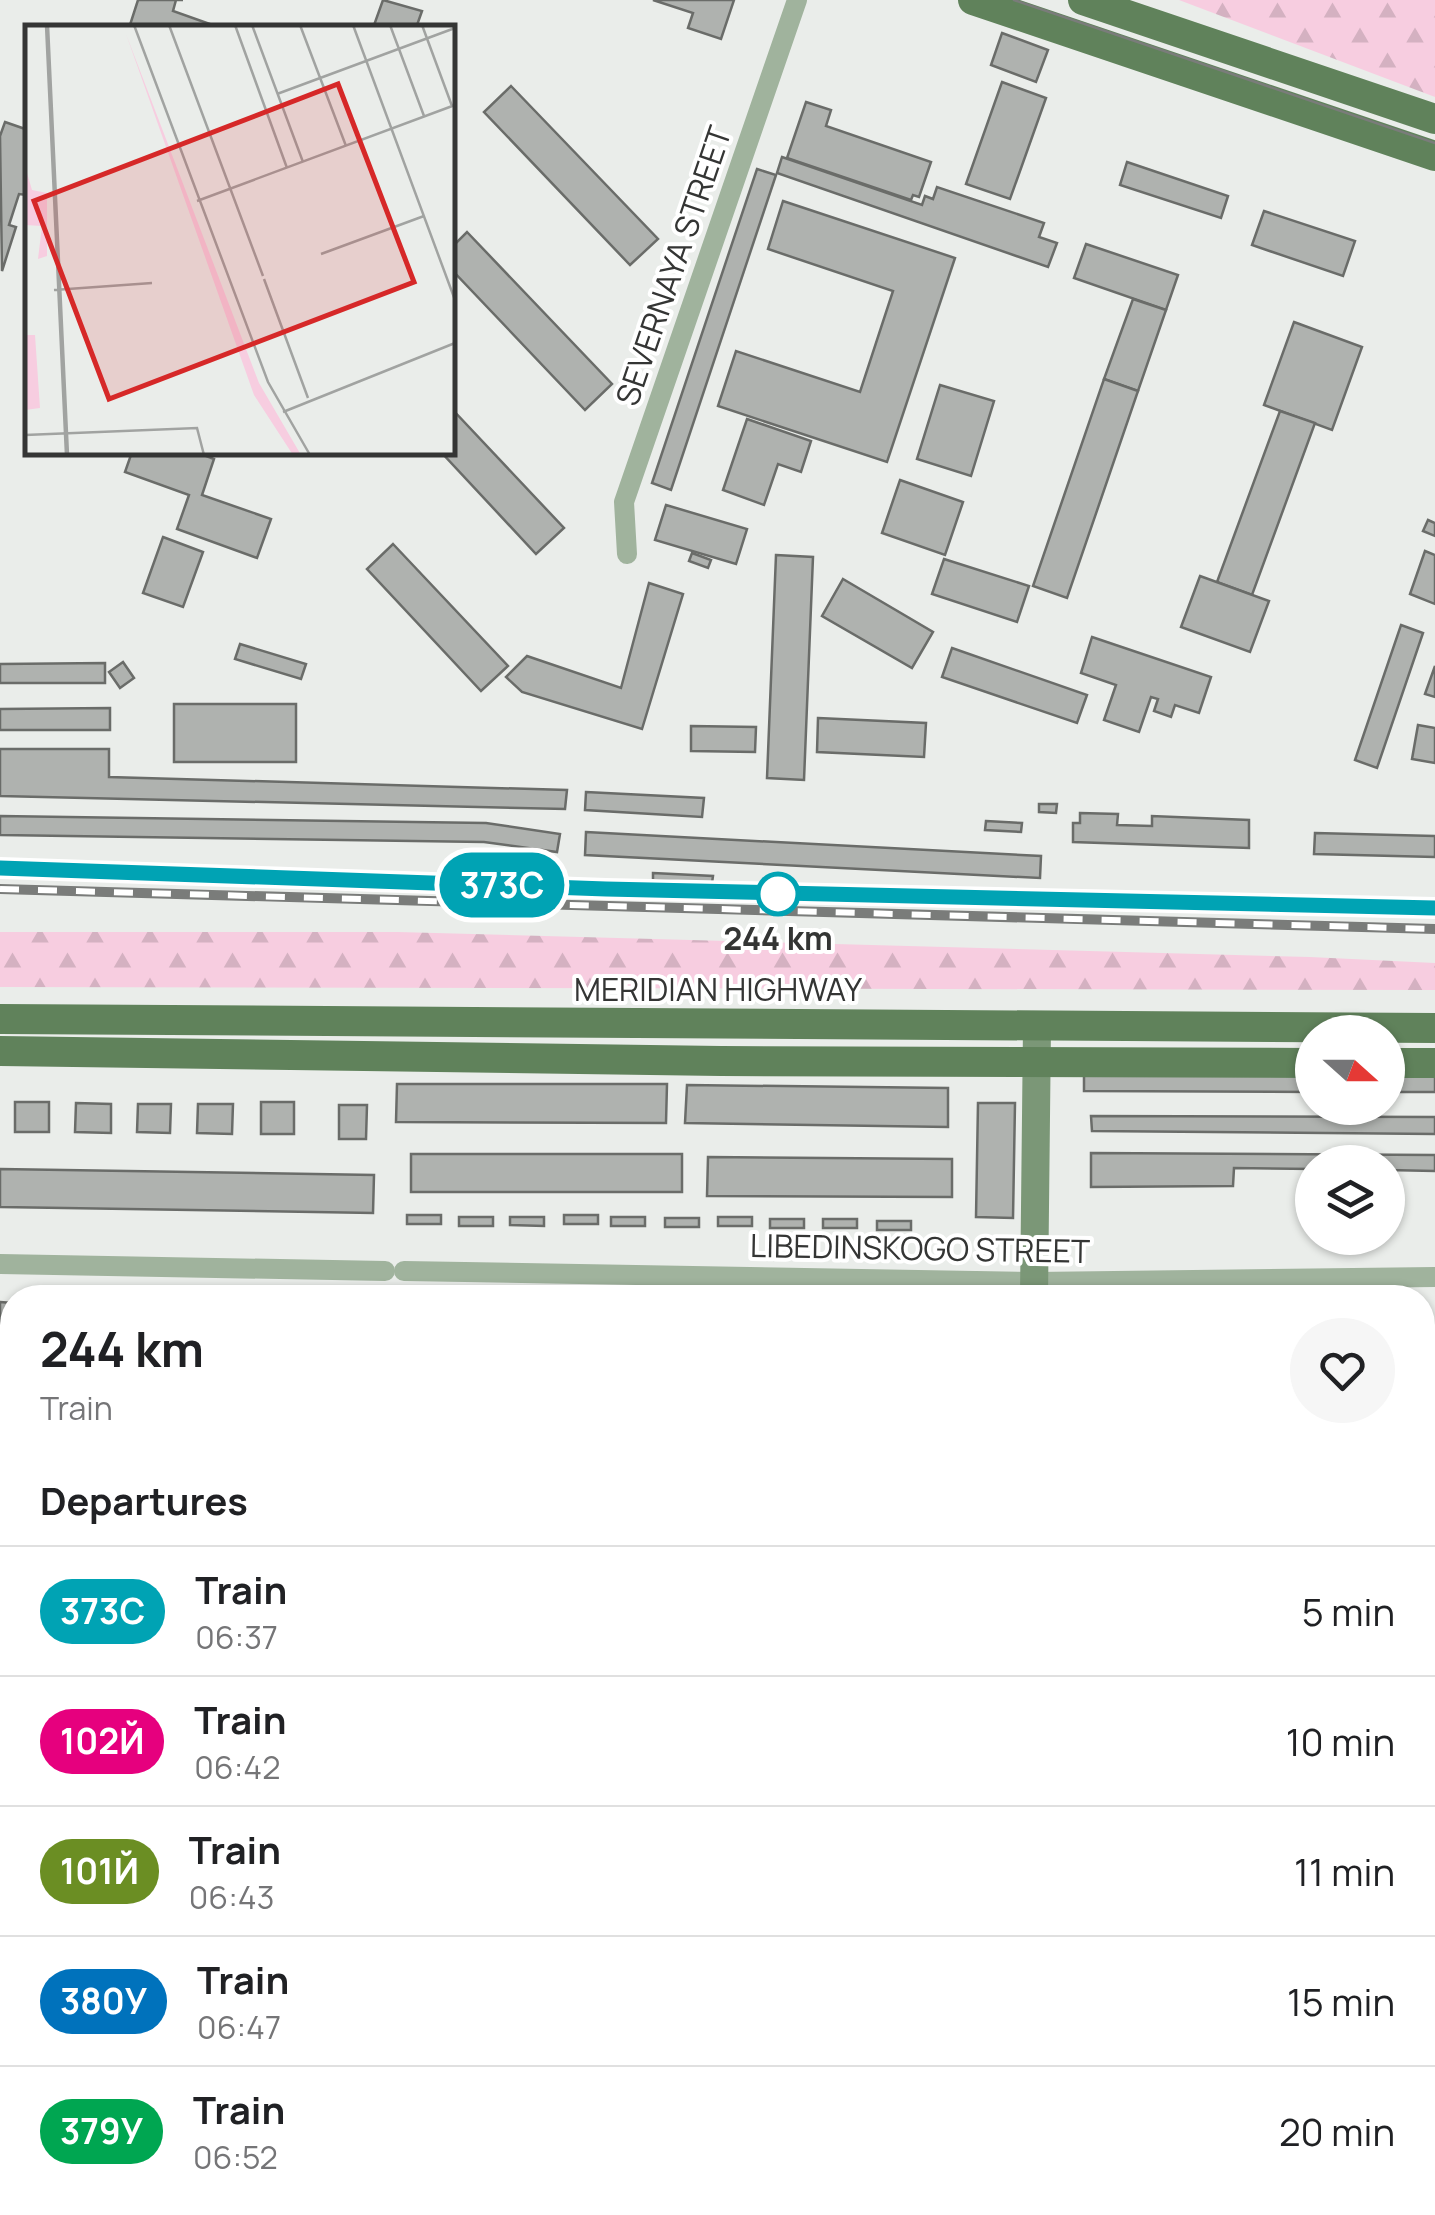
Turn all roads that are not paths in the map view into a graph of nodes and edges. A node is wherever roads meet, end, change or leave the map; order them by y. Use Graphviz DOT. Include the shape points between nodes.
graph roads {
  1 [pos="797,0"];
  2 [pos="973,0"];
  3 [pos="1083,0"];
  4 [pos="1435,119"];
  5 [pos="1435,156"];
  6 [pos="627,554"];
  7 [pos="0,1018"];
  8 [pos="1037,1026"];
  9 [pos="1435,1028"];
  10 [pos="0,1051"];
  11 [pos="1037,1061"];
  12 [pos="1295,1063"];
  13 [pos="1405,1063"];
  14 [pos="1435,1063"];
  15 [pos="0,1264"];
  16 [pos="1435,1278"];
  17 [pos="866,1285"];
  18 [pos="1034,1285"];
  19 [pos="1201,1285"];
  1 -- 6 [label="street, SEVERNAYA STREET" via="624,502"];
  2 -- 5 [label="main road"];
  3 -- 4 [label="main road"];
  7 -- 8 [label="main road, MERIDIAN HIGHWAY"];
  8 -- 9 [label="main road, MERIDIAN HIGHWAY"];
  8 -- 11 [label="street"];
  10 -- 11 [label="main road"];
  11 -- 12 [label="main road"];
  11 -- 18 [label="street"];
  13 -- 14 [label="main road"];
  15 -- 17 [label="street, LIBEDINSKOGO STREET"];
  16 -- 19 [label="street, LIBEDINSKOGO STREET"];
}
